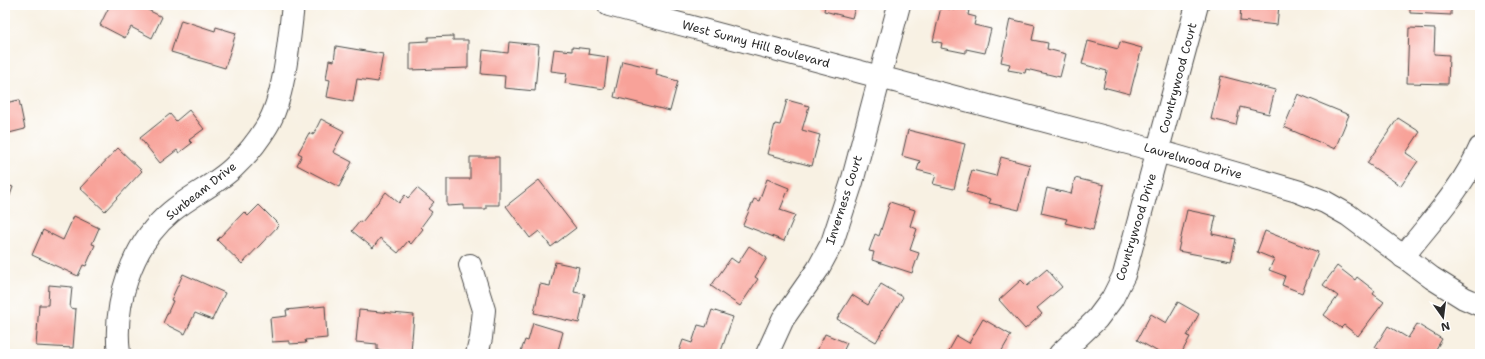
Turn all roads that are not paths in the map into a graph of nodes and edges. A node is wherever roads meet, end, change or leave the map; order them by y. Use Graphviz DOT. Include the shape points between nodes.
graph roads {
  1 [pos="293,5"];
  2 [pos="609,5"];
  3 [pos="899,5"];
  4 [pos="1197,5"];
  5 [pos="879,78"];
  6 [pos="1480,148"];
  7 [pos="1158,151"];
  8 [pos="1403,257"];
  9 [pos="470,265"];
  10 [pos="1480,305"];
  11 [pos="119,354"];
  12 [pos="478,354"];
  13 [pos="767,354"];
  14 [pos="1060,354"];
  1 -- 11 [label="street, Sunbeam Drive" via="285,70 268,125 232,169 169,213 146,240 136,257 118,310"];
  2 -- 5 [label="street, West Sunny Hill Boulevard"];
  3 -- 5 [label="street, Inverness Court"];
  4 -- 7 [label="street, Countrywood Court"];
  5 -- 7 [label="street, Laurelwood Drive"];
  5 -- 13 [label="street, Inverness Court" via="852,182 832,243 818,269 783,319"];
  6 -- 8 [label="street" via="1459,185"];
  7 -- 8 [label="street, Laurelwood Drive" via="1297,191 1325,202 1348,215"];
  7 -- 14 [label="street, Countrywood Drive" via="1124,275 1112,299 1097,319"];
  8 -- 10 [label="street, Laurelwood Drive" via="1438,282"];
  9 -- 12 [label="street" via="484,310"];
}
